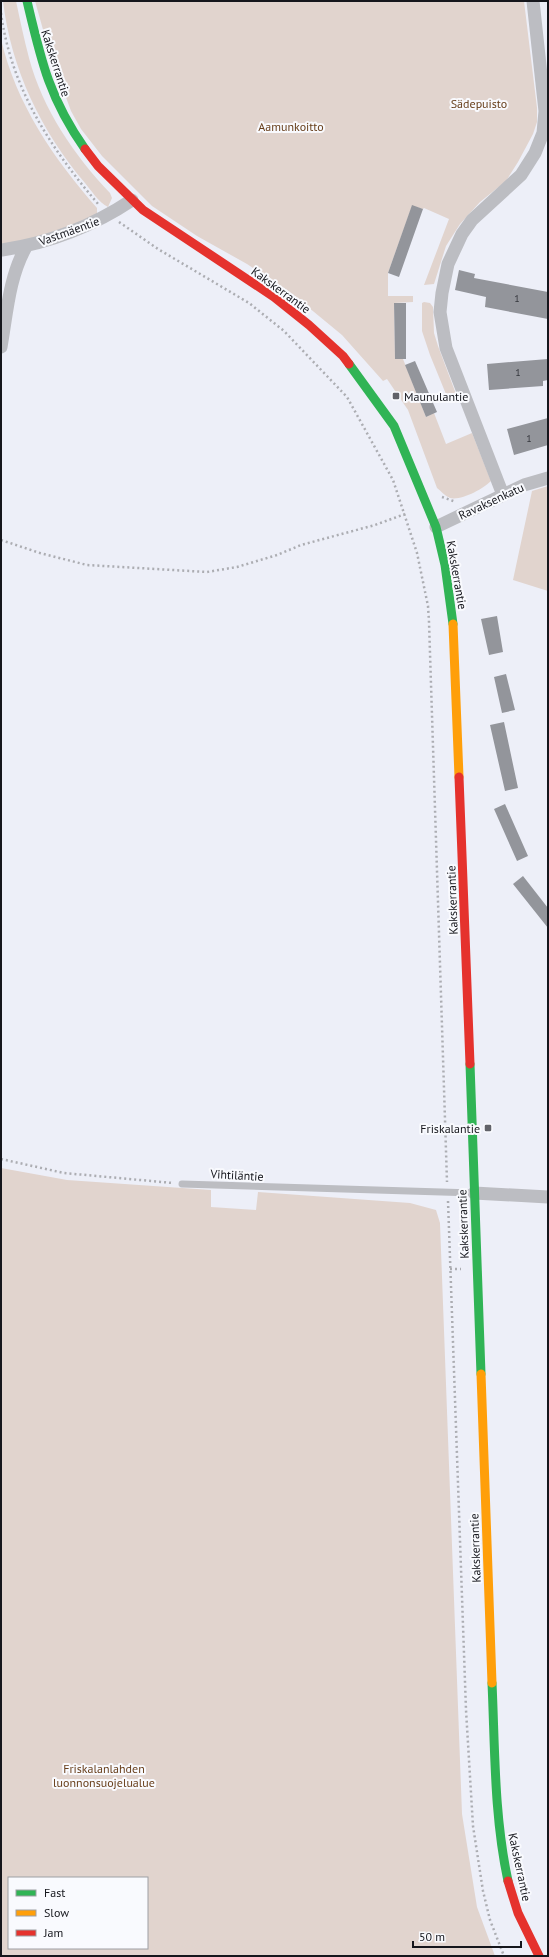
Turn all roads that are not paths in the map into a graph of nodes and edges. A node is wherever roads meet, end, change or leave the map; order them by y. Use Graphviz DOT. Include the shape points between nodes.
graph roads {
  1 [pos="26,1"];
  2 [pos="533,1"];
  3 [pos="544,142"];
  4 [pos="132,200"];
  5 [pos="26,246"];
  6 [pos="2,250"];
  7 [pos="1,347"];
  8 [pos="548,478"];
  9 [pos="503,495"];
  10 [pos="436,527"];
  11 [pos="182,1184"];
  12 [pos="474,1193"];
  13 [pos="548,1197"];
  14 [pos="540,1956"];
  1 -- 4 [label="main road, Kakskerrantie" via="43,69 59,110 98,166"];
  2 -- 3 [label="street" via="545,111"];
  3 -- 9 [label="street" via="521,175 472,220 462,234 448,264 442,293 441,318 446,348"];
  4 -- 5 [label="street, Vastmäentie" via="99,220"];
  4 -- 10 [label="main road, Kakskerrantie" via="164,225 274,297 343,356 394,426"];
  5 -- 6 [label="street, Vastmäentie"];
  5 -- 7 [label="street" via="19,259 10,291"];
  8 -- 9 [label="street, Ravaksenkatu"];
  9 -- 10 [label="street, Ravaksenkatu"];
  10 -- 12 [label="main road, Kakskerrantie" via="445,565 454,632"];
  11 -- 12 [label="lane, Vihtiläntie"];
  12 -- 13 [label="street"];
  12 -- 14 [label="main road, Kakskerrantie" via="500,1836 506,1872 516,1906"];
}
